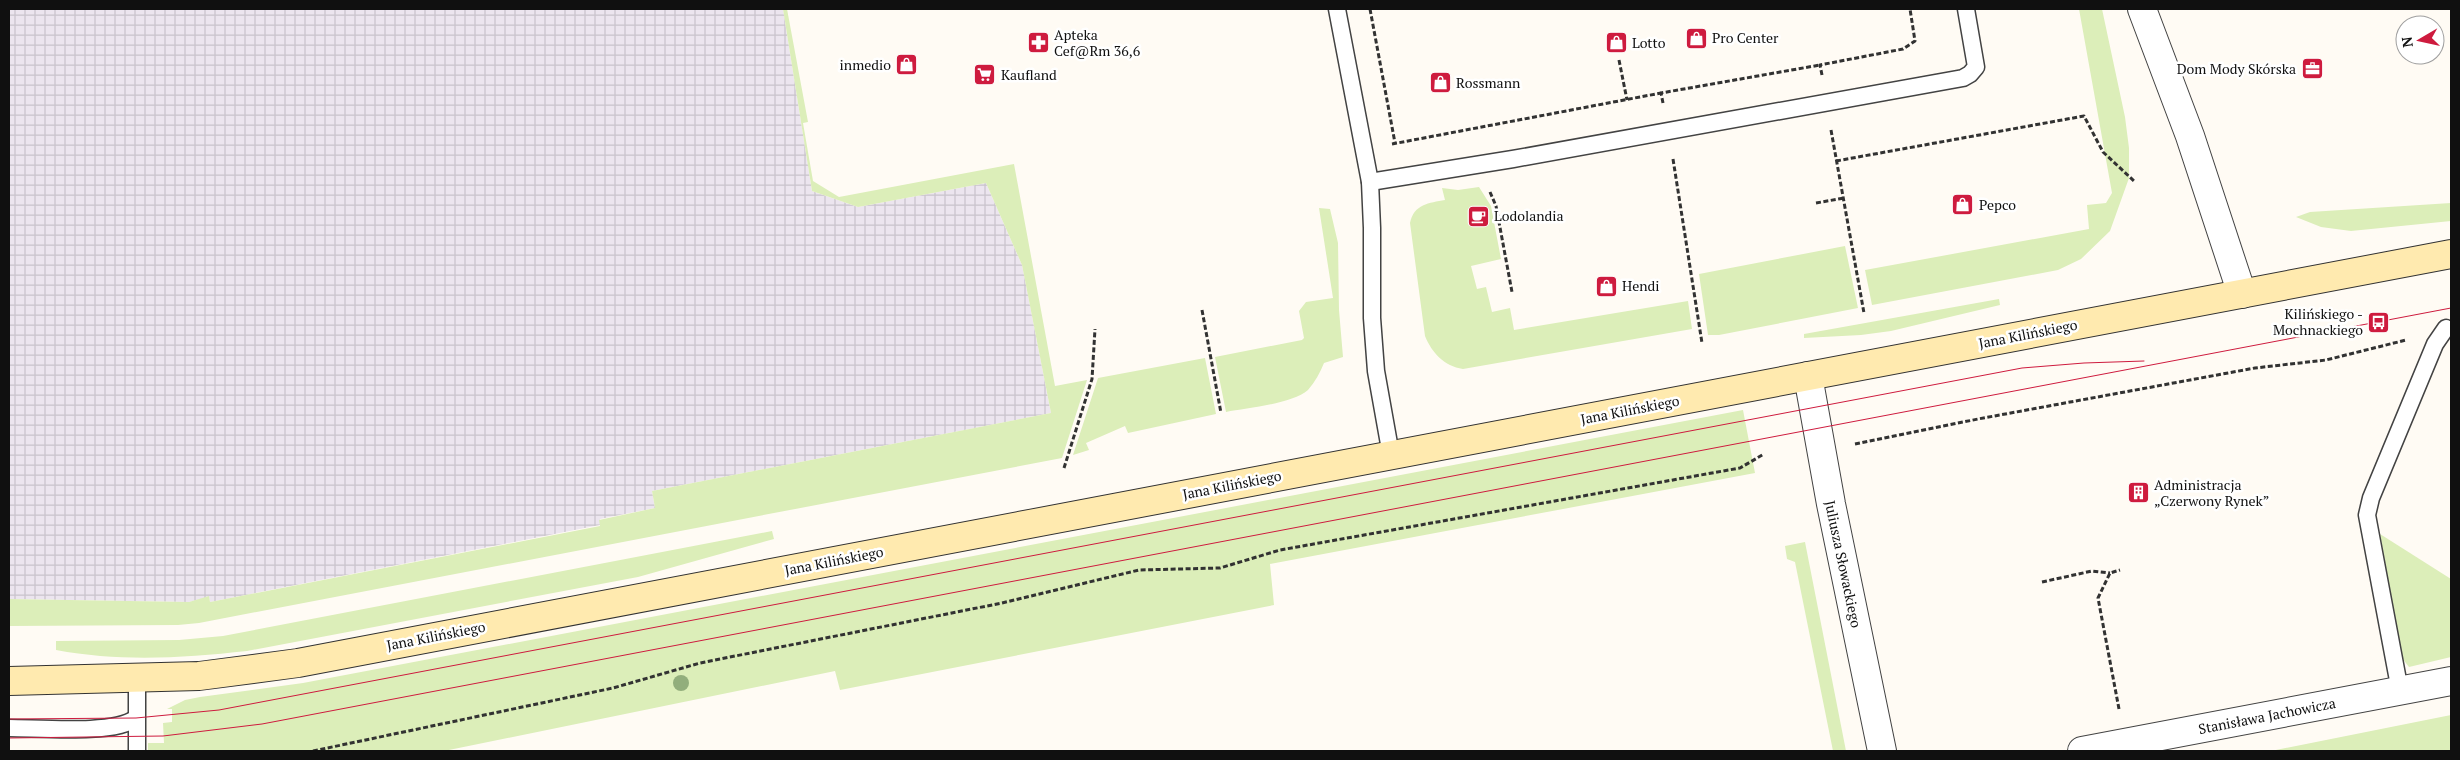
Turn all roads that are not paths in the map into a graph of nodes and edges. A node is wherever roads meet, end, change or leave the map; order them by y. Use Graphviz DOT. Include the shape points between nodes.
graph roads {
  1 [pos="1338,9"];
  2 [pos="1966,9"];
  3 [pos="2142,9"];
  4 [pos="1370,182"];
  5 [pos="2451,254"];
  6 [pos="2242,294"];
  7 [pos="2446,328"];
  8 [pos="1808,376"];
  9 [pos="1391,455"];
  10 [pos="138,679"];
  11 [pos="9,681"];
  12 [pos="2451,681"];
  13 [pos="2400,691"];
  14 [pos="136,718"];
  15 [pos="9,728"];
  16 [pos="2146,744"];
  17 [pos="137,751"];
  18 [pos="1882,751"];
  19 [pos="2082,751"];
  1 -- 4 [label="lane"];
  2 -- 4 [label="lane" via="1976,66 1963,78"];
  3 -- 6 [label="street" via="2190,136"];
  4 -- 9 [label="lane" via="1376,371"];
  5 -- 6 [label="street, Jana Kilińskiego"];
  6 -- 8 [label="street, Jana Kilińskiego"];
  7 -- 13 [label="lane" via="2431,352 2367,515"];
  8 -- 9 [label="street, Jana Kilińskiego"];
  8 -- 18 [label="street, Juliusza Słowackiego"];
  9 -- 10 [label="street, Jana Kilińskiego" via="298,663 206,676"];
  10 -- 11 [label="street, Jana Kilińskiego"];
  10 -- 14 [label="lane"];
  12 -- 13 [label="street, Stanisława Jachowicza"];
  13 -- 16 [label="street, Stanisława Jachowicza"];
  14 -- 15 [label="lane" via="130,724 112,728"];
  14 -- 17 [label="lane"];
  16 -- 19 [label="street, Stanisława Jachowicza"];
}
